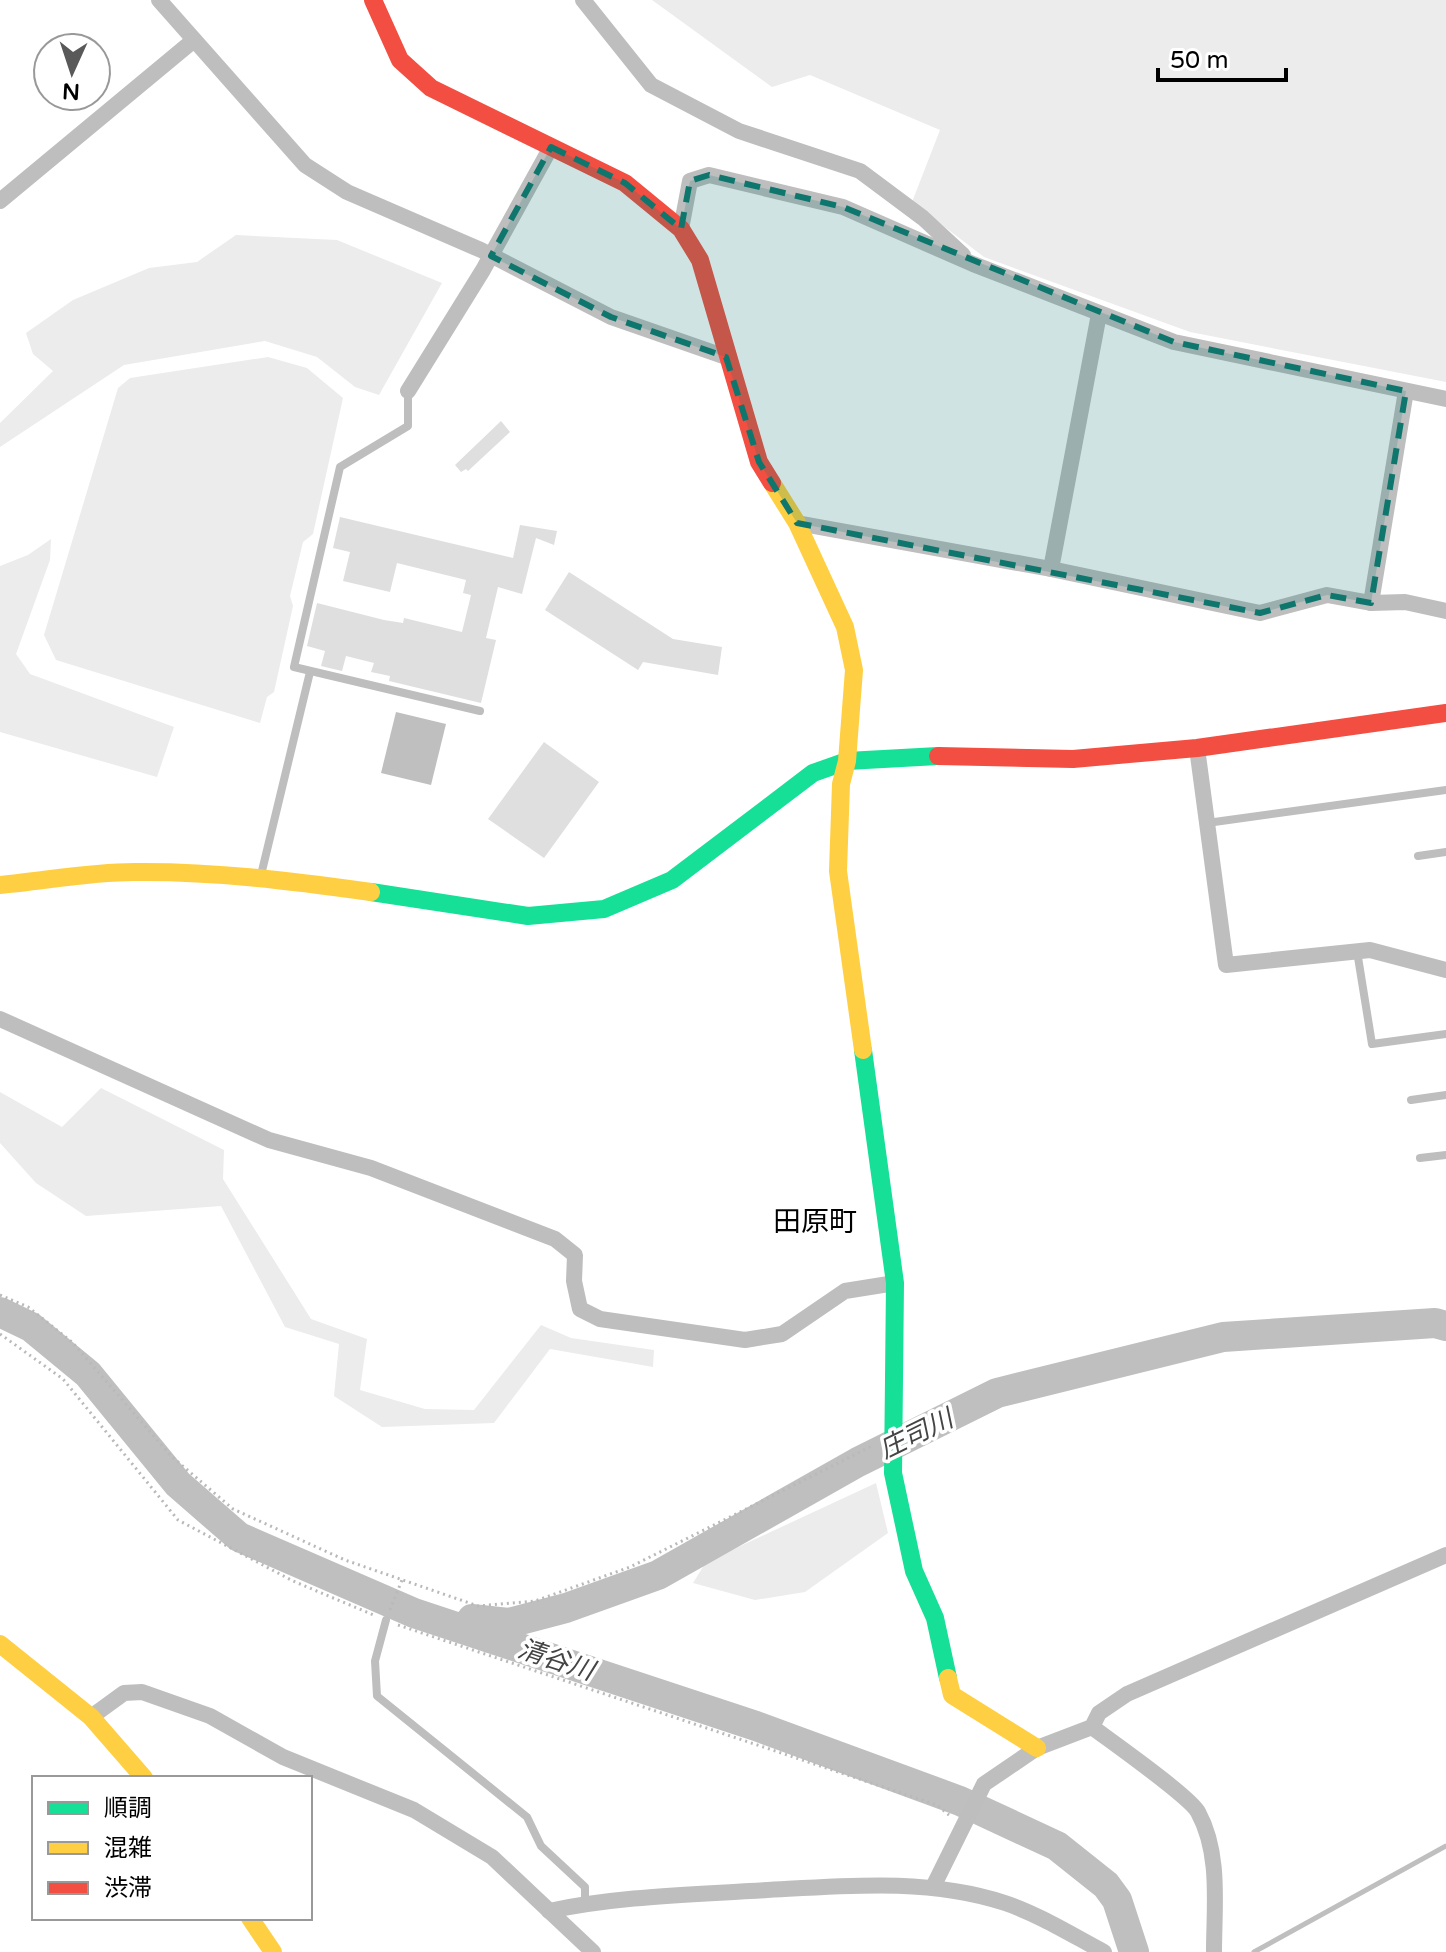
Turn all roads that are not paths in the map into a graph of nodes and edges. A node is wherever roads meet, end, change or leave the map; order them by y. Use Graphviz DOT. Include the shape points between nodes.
graph roads {
  1 [pos="159,0"];
  2 [pos="373,0"];
  3 [pos="583,0"];
  4 [pos="194,40"];
  5 [pos="551,147"];
  6 [pos="0,201"];
  7 [pos="681,229"];
  8 [pos="491,256"];
  9 [pos="973,264"];
  10 [pos="1099,314"];
  11 [pos="726,357"];
  12 [pos="408,391"];
  13 [pos="1406,391"];
  14 [pos="1446,399"];
  15 [pos="797,523"];
  16 [pos="1051,569"];
  17 [pos="1371,603"];
  18 [pos="1446,611"];
  19 [pos="310,672"];
  20 [pos="480,711"];
  21 [pos="1446,713"];
  22 [pos="1197,748"];
  23 [pos="847,761"];
  24 [pos="1446,790"];
  25 [pos="1207,823"];
  26 [pos="1446,852"];
  27 [pos="1418,856"];
  28 [pos="261,876"];
  29 [pos="0,885"];
  30 [pos="1357,951"];
  31 [pos="1446,970"];
  32 [pos="0,1019"];
  33 [pos="1446,1034"];
  34 [pos="1446,1095"];
  35 [pos="1411,1100"];
  36 [pos="1446,1155"];
  37 [pos="1420,1158"];
  38 [pos="895,1283"];
  39 [pos="1446,1555"];
  40 [pos="386,1620"];
  41 [pos="0,1644"];
  42 [pos="91,1717"];
  43 [pos="1092,1727"];
  44 [pos="1037,1748"];
  45 [pos="142,1776"];
  46 [pos="933,1887"];
  47 [pos="585,1903"];
  48 [pos="549,1911"];
  49 [pos="251,1920"];
  50 [pos="1079,1946"];
  51 [pos="273,1952"];
  52 [pos="593,1952"];
  53 [pos="1104,1952"];
  54 [pos="1214,1952"];
  1 -- 4 [label="street"];
  2 -- 5 [label="street" via="400,60 431,88"];
  3 -- 9 [label="street" via="651,85 739,131 860,171"];
  4 -- 6 [label="street"];
  4 -- 8 [label="street" via="305,165 347,192"];
  5 -- 7 [label="street" via="625,183"];
  5 -- 8 [label="street"];
  7 -- 9 [label="street" via="690,181 709,175 843,207"];
  7 -- 11 [label="street" via="700,260"];
  8 -- 11 [label="street" via="611,317"];
  8 -- 12 [label="street"];
  9 -- 10 [label="street"];
  10 -- 13 [label="street" via="1174,342"];
  10 -- 16 [label="street"];
  11 -- 15 [label="street" via="759,462"];
  12 -- 19 [label="lane" via="408,426 340,467 294,667"];
  13 -- 14 [label="street"];
  13 -- 17 [label="street"];
  15 -- 16 [label="street"];
  15 -- 23 [label="street" via="845,627 854,670"];
  16 -- 17 [label="street" via="1260,613 1327,595"];
  17 -- 18 [label="street" via="1405,602"];
  19 -- 20 [label="lane"];
  19 -- 28 [label="lane"];
  21 -- 22 [label="street"];
  22 -- 23 [label="street" via="1073,759 912,756"];
  22 -- 25 [label="street"];
  23 -- 28 [label="street" via="813,773 672,880 604,909 528,916"];
  23 -- 38 [label="street" via="841,784 838,871"];
  24 -- 25 [label="lane"];
  25 -- 30 [label="street" via="1226,965"];
  26 -- 27 [label="lane"];
  28 -- 29 [label="street" via="130,872"];
  30 -- 31 [label="street"];
  30 -- 33 [label="lane" via="1372,1044"];
  32 -- 38 [label="street" via="269,1140 371,1168 555,1239 575,1255 580,1309 600,1319 745,1340 782,1334 845,1291"];
  34 -- 35 [label="lane"];
  36 -- 37 [label="lane"];
  38 -- 44 [label="street" via="893,1473 914,1571 935,1618 952,1695"];
  39 -- 43 [label="street" via="1127,1694 1099,1713"];
  40 -- 47 [label="lane" via="375,1661 377,1696 527,1817 541,1846 585,1887"];
  41 -- 42 [label="street"];
  42 -- 45 [label="street"];
  42 -- 48 [label="street" via="124,1693 142,1692 210,1716 283,1757 414,1810 492,1857"];
  43 -- 44 [label="street"];
  43 -- 54 [label="street" via="1197,1809 1210,1842"];
  44 -- 46 [label="street" via="984,1784"];
  46 -- 47 [label="street" via="873,1885"];
  46 -- 50 [label="street" via="1005,1903"];
  47 -- 48 [label="street"];
  48 -- 52 [label="street"];
  49 -- 51 [label="street"];
  50 -- 53 [label="street"];
}
